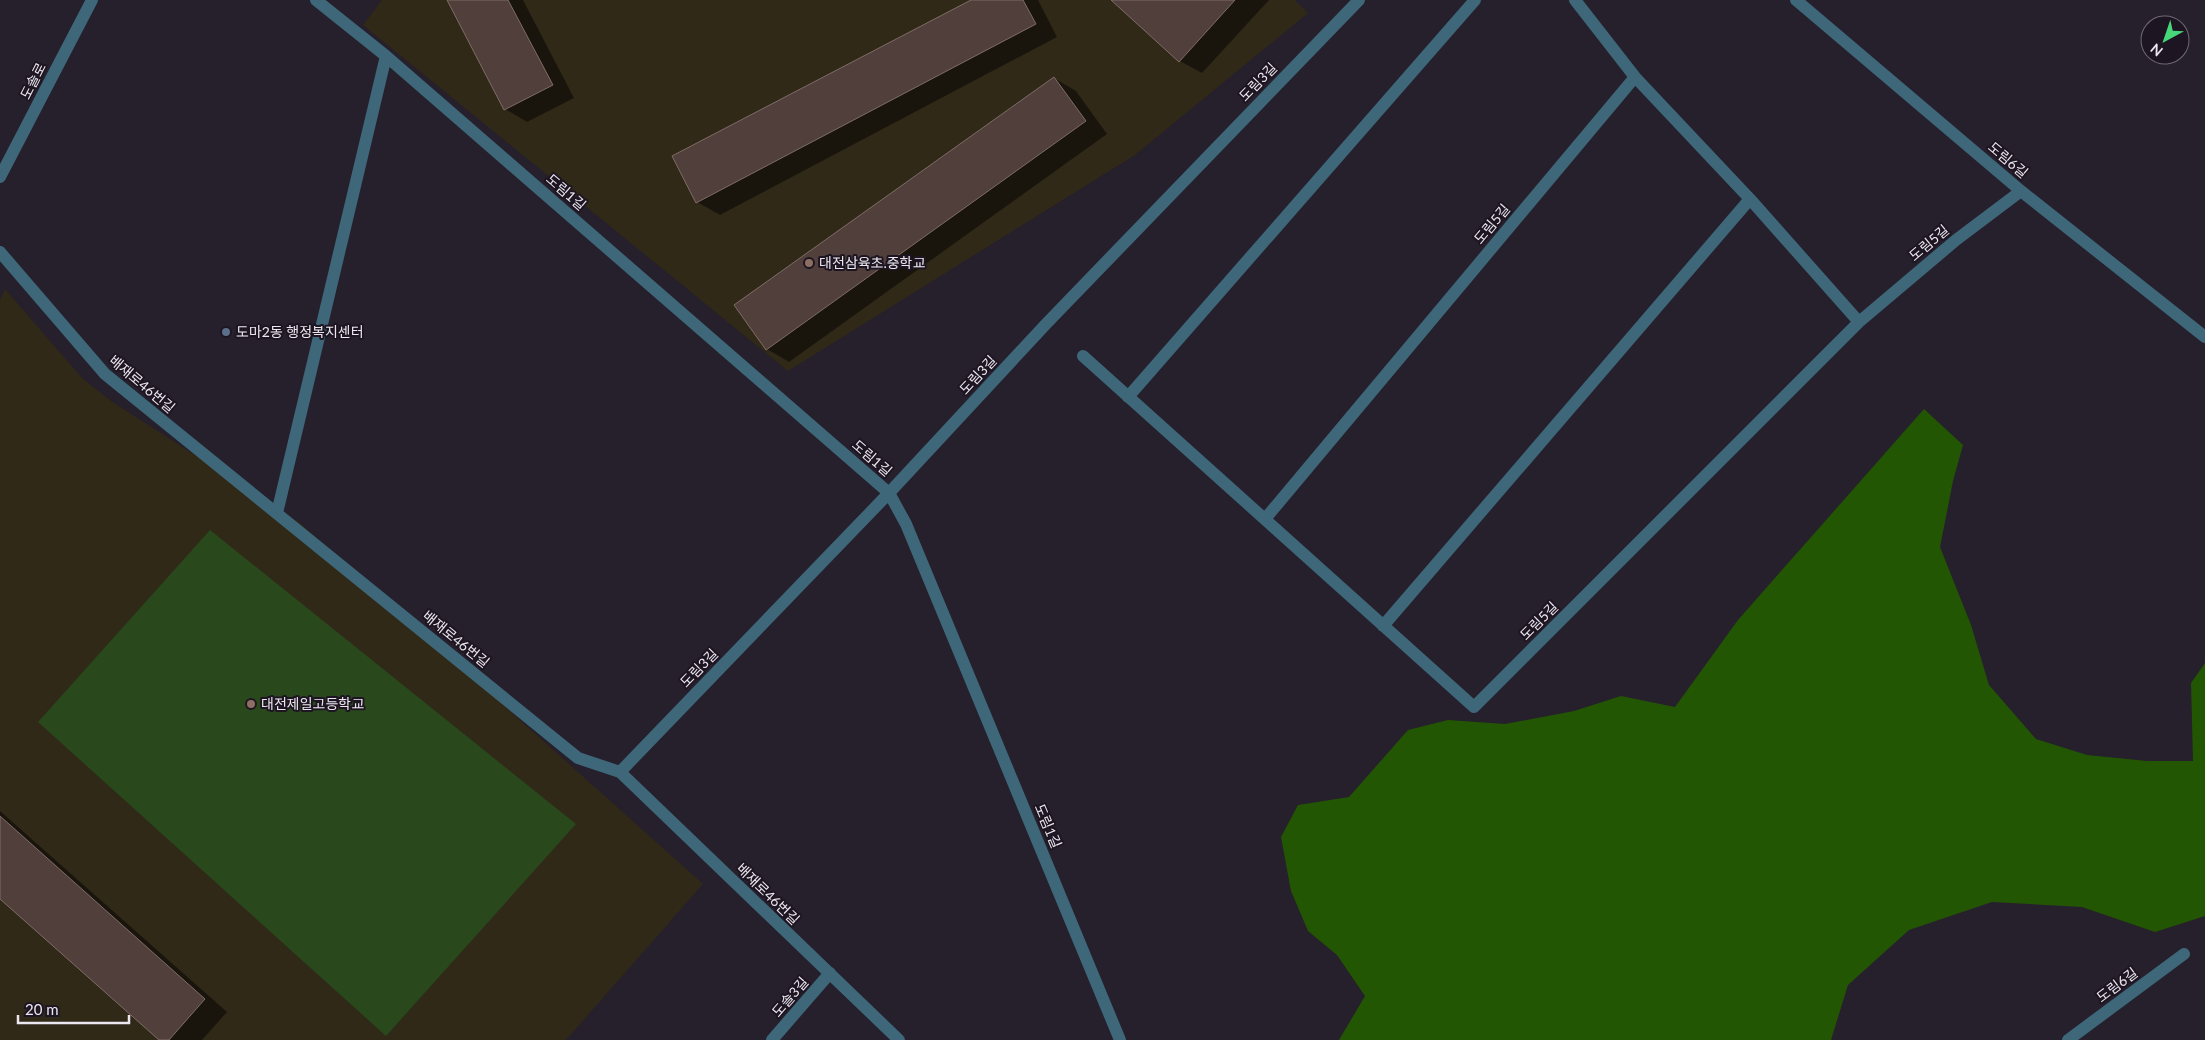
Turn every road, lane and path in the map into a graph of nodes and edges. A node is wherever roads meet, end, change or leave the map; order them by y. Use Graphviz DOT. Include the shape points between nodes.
graph roads {
  1 [pos="92,0"];
  2 [pos="316,0"];
  3 [pos="1359,0"];
  4 [pos="1475,0"];
  5 [pos="1575,0"];
  6 [pos="1796,0"];
  7 [pos="386,56"];
  8 [pos="1635,77"];
  9 [pos="0,176"];
  10 [pos="2021,191"];
  11 [pos="1750,199"];
  12 [pos="0,252"];
  13 [pos="1860,322"];
  14 [pos="2205,337"];
  15 [pos="1083,356"];
  16 [pos="1128,397"];
  17 [pos="889,493"];
  18 [pos="277,513"];
  19 [pos="1265,519"];
  20 [pos="1383,626"];
  21 [pos="620,772"];
  22 [pos="2184,954"];
  23 [pos="830,973"];
  24 [pos="772,1040"];
  25 [pos="899,1040"];
  26 [pos="1120,1040"];
  27 [pos="2068,1040"];
  1 -- 9 [label="street, 도솔로"];
  2 -- 7 [label="street, 도림1길"];
  3 -- 17 [label="street, 도림3길" via="1046,324"];
  4 -- 16 [label="street"];
  5 -- 8 [label="street"];
  6 -- 10 [label="street, 도림6길"];
  7 -- 17 [label="street, 도림1길"];
  7 -- 18 [label="street"];
  8 -- 11 [label="street"];
  8 -- 19 [label="street, 도림5길"];
  10 -- 13 [label="street, 도림5길" via="1956,240"];
  10 -- 14 [label="street, 도림6길"];
  11 -- 13 [label="street"];
  11 -- 20 [label="street"];
  12 -- 18 [label="street, 배재로46번길" via="105,374"];
  13 -- 20 [label="street, 도림5길" via="1474,707"];
  15 -- 16 [label="street, 도림5길"];
  16 -- 19 [label="street, 도림5길"];
  17 -- 21 [label="street, 도림3길"];
  17 -- 26 [label="street, 도림1길" via="910,533"];
  18 -- 21 [label="street, 배재로46번길" via="578,758"];
  19 -- 20 [label="street, 도림5길"];
  21 -- 23 [label="street, 배재로46번길"];
  22 -- 27 [label="street, 도림6길"];
  23 -- 24 [label="street, 도솔3길"];
  23 -- 25 [label="street, 배재로46번길"];
}
